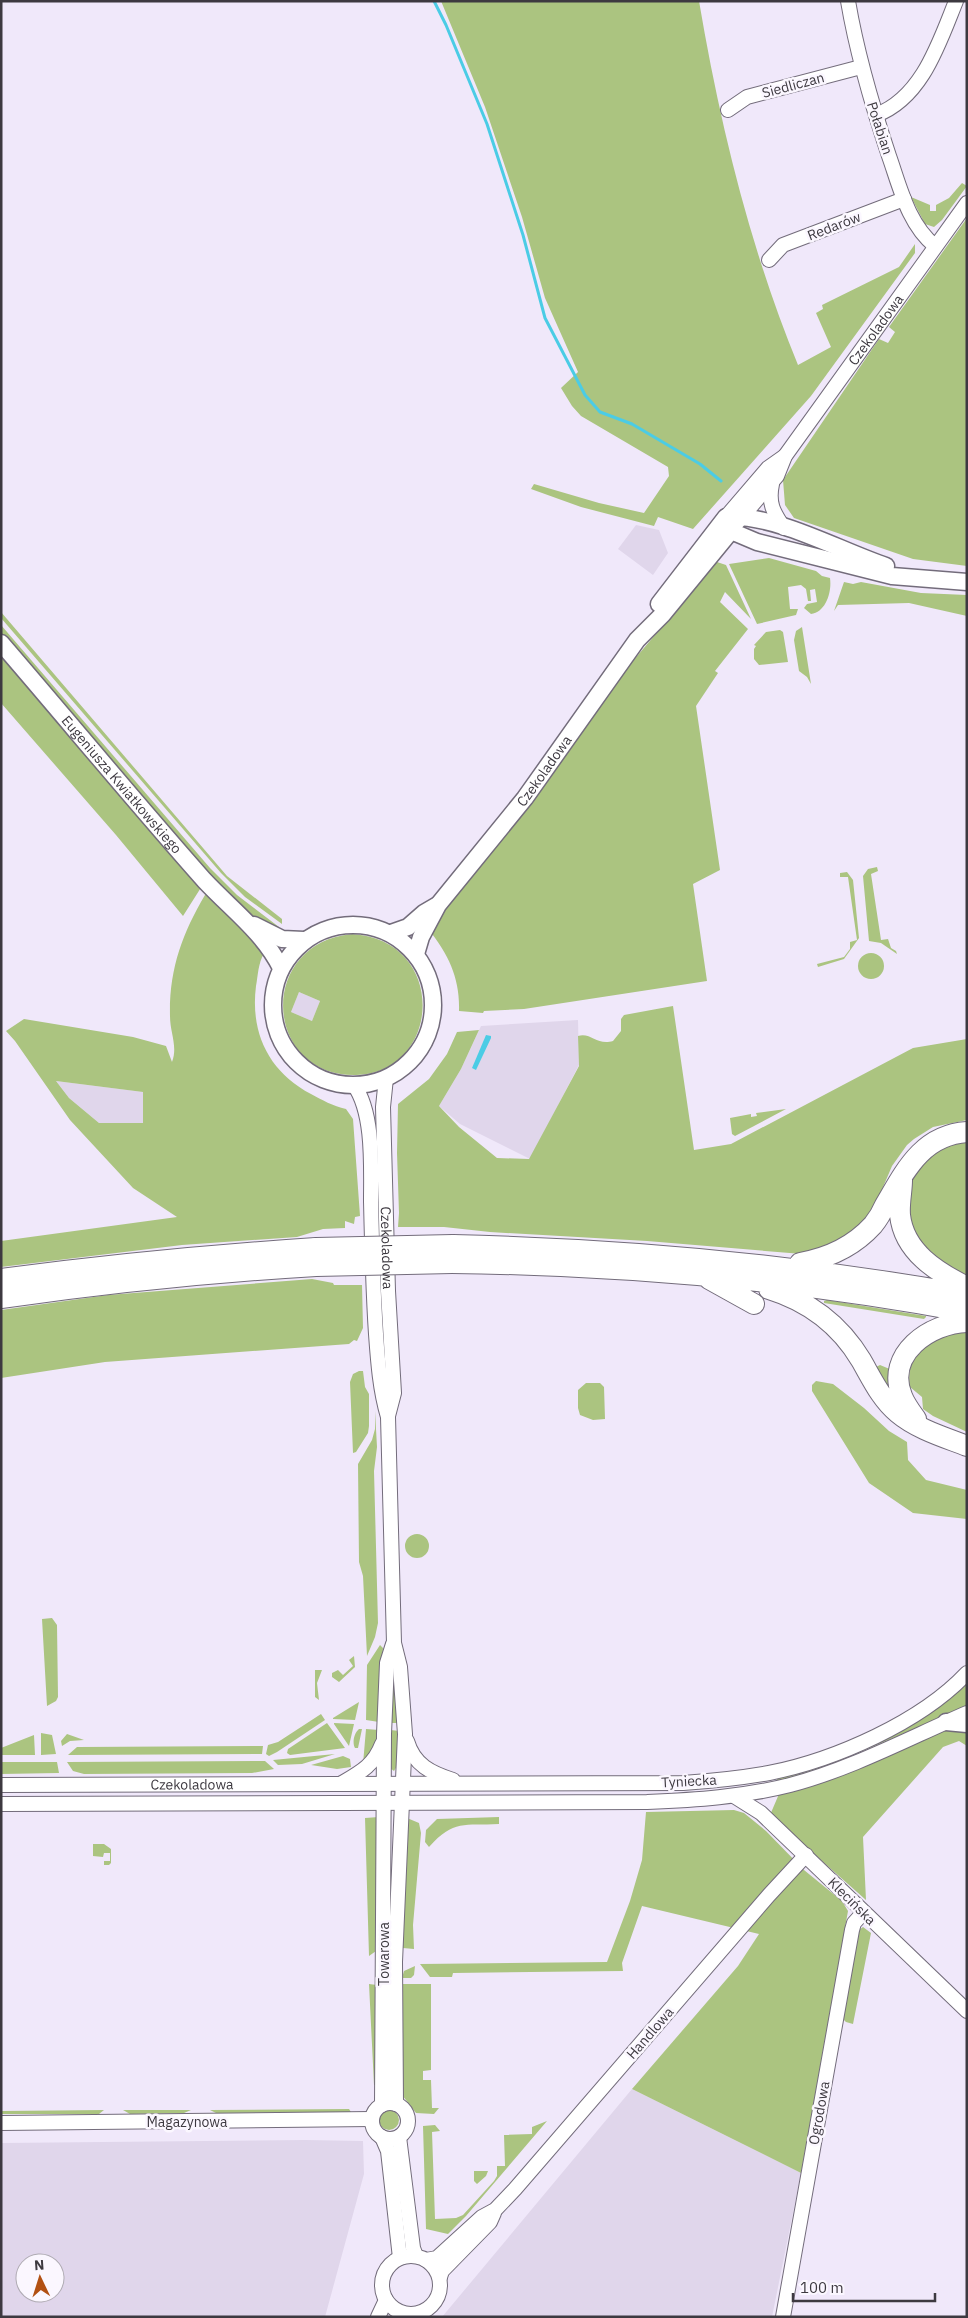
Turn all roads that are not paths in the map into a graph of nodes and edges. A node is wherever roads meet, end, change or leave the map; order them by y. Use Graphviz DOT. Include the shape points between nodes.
graph roads {
  1 [pos="848,1"];
  2 [pos="956,1"];
  3 [pos="861,67"];
  4 [pos="728,110"];
  5 [pos="876,115"];
  6 [pos="904,199"];
  7 [pos="967,203"];
  8 [pos="935,246"];
  9 [pos="769,260"];
  10 [pos="785,456"];
  11 [pos="772,484"];
  12 [pos="733,521"];
  13 [pos="784,528"];
  14 [pos="915,578"];
  15 [pos="967,582"];
  16 [pos="1,643"];
  17 [pos="438,905"];
  18 [pos="248,922"];
  19 [pos="391,933"];
  20 [pos="304,940"];
  21 [pos="416,954"];
  22 [pos="281,968"];
  23 [pos="386,1078"];
  24 [pos="354,1085"];
  25 [pos="967,1132"];
  26 [pos="903,1177"];
  27 [pos="452,1254"];
  28 [pos="316,1257"];
  29 [pos="783,1266"];
  30 [pos="701,1275"];
  31 [pos="727,1278"];
  32 [pos="1,1279"];
  33 [pos="967,1287"];
  34 [pos="967,1295"];
  35 [pos="1,1298"];
  36 [pos="754,1304"];
  37 [pos="967,1312"];
  38 [pos="967,1322"];
  39 [pos="388,1417"];
  40 [pos="931,1431"];
  41 [pos="967,1446"];
  42 [pos="394,1643"];
  43 [pos="967,1673"];
  44 [pos="961,1681"];
  45 [pos="967,1713"];
  46 [pos="946,1722"];
  47 [pos="967,1724"];
  48 [pos="384,1734"];
  49 [pos="405,1734"];
  50 [pos="342,1783"];
  51 [pos="384,1783"];
  52 [pos="403,1783"];
  53 [pos="463,1783"];
  54 [pos="1,1785"];
  55 [pos="765,1791"];
  56 [pos="734,1796"];
  57 [pos="384,1803"];
  58 [pos="403,1803"];
  59 [pos="1,1804"];
  60 [pos="761,1813"];
  61 [pos="806,1856"];
  62 [pos="863,1913"];
  63 [pos="967,2011"];
  64 [pos="389,2104"];
  65 [pos="372,2119"];
  66 [pos="1,2123"];
  67 [pos="382,2137"];
  68 [pos="399,2137"];
  69 [pos="495,2210"];
  70 [pos="400,2258"];
  71 [pos="421,2258"];
  72 [pos="440,2277"];
  73 [pos="386,2300"];
  74 [pos="401,2315"];
  75 [pos="378,2317"];
  76 [pos="783,2317"];
  1 -- 3 [label="street, Połabian"];
  2 -- 5 [label="street" via="924,71 903,100"];
  3 -- 4 [label="street, Siedliczan" via="747,97"];
  3 -- 5 [label="street, Połabian"];
  5 -- 6 [label="street, Połabian"];
  6 -- 8 [label="street, Połabian" via="918,228"];
  6 -- 9 [label="street, Redarów" via="783,245"];
  7 -- 8 [label="street, Czekoladowa"];
  8 -- 10 [label="street, Czekoladowa"];
  10 -- 11 [label="street, Czekoladowa"];
  10 -- 12 [label="street, Czekoladowa" via="768,468"];
  11 -- 12 [label="street, Czekoladowa"];
  11 -- 13 [label="street" via="770,503"];
  12 -- 13 [label="main road"];
  12 -- 14 [label="main road" via="757,542 860,569"];
  12 -- 17 [label="main road, Czekoladowa" via="663,614 644,632 525,798"];
  13 -- 14 [label="main road"];
  14 -- 15 [label="main road"];
  16 -- 18 [label="main road, Eugeniusza Kwiatkowskiego" via="205,880"];
  17 -- 19 [label="main road, Czekoladowa" via="408,927"];
  17 -- 21 [label="main road, Czekoladowa"];
  18 -- 20 [label="main road, Eugeniusza Kwiatkowskiego" via="282,939"];
  18 -- 22 [label="main road, Eugeniusza Kwiatkowskiego" via="271,949"];
  19 -- 20 [label="main road" via="348,924 334,926"];
  19 -- 21 [label="main road"];
  20 -- 22 [label="main road"];
  21 -- 23 [label="main road" via="430,981 434,1000 432,1017 425,1039 414,1057"];
  22 -- 24 [label="main road" via="273,1008 276,1028 284,1045 311,1074 334,1083"];
  23 -- 24 [label="main road"];
  23 -- 39 [label="street, Czekoladowa" via="382,1107 394,1393"];
  24 -- 39 [label="street, Czekoladowa" via="365,1109 381,1393"];
  25 -- 26 [label="highway" via="952,1134 929,1145 912,1160"];
  26 -- 29 [label="highway" via="874,1224 847,1248 819,1259"];
  26 -- 33 [label="highway" via="900,1215 904,1232 913,1248 942,1275"];
  27 -- 28 [label="highway, bridge"];
  27 -- 29 [label="highway" via="647,1253"];
  27 -- 30 [label="highway"];
  28 -- 32 [label="highway" via="214,1254"];
  28 -- 35 [label="highway"];
  29 -- 34 [label="highway"];
  30 -- 31 [label="highway"];
  30 -- 36 [label="highway"];
  31 -- 37 [label="highway"];
  31 -- 40 [label="highway" via="774,1290 819,1313 848,1341 890,1405 910,1422"];
  38 -- 40 [label="highway" via="944,1325 926,1333 910,1347 901,1364 898,1381 902,1398 916,1418"];
  39 -- 42 [label="street, Czekoladowa"];
  40 -- 41 [label="highway"];
  42 -- 48 [label="street, Czekoladowa" via="387,1664"];
  42 -- 49 [label="street, Czekoladowa" via="400,1667"];
  43 -- 44 [label="street, Tyniecka"];
  44 -- 53 [label="street, Tyniecka" via="885,1731 804,1764 771,1772 683,1783"];
  45 -- 46 [label="street, Tyniecka"];
  46 -- 47 [label="main road"];
  46 -- 55 [label="street, Tyniecka" via="830,1771"];
  48 -- 50 [label="street" via="377,1757 368,1768"];
  48 -- 51 [label="street, Czekoladowa"];
  49 -- 52 [label="street, Czekoladowa"];
  49 -- 53 [label="street" via="413,1756 423,1768"];
  50 -- 51 [label="street, Czekoladowa"];
  50 -- 54 [label="street, Czekoladowa"];
  51 -- 52 [label="street, Tyniecka"];
  51 -- 57 [label="street, Czekoladowa"];
  52 -- 53 [label="street, Tyniecka"];
  52 -- 58 [label="street, Czekoladowa"];
  55 -- 56 [label="street, Tyniecka"];
  55 -- 60 [label="street"];
  56 -- 58 [label="street, Tyniecka" via="647,1802"];
  56 -- 60 [label="street, Klecińska"];
  57 -- 58 [label="street, Czekoladowa"];
  57 -- 59 [label="street, Czekoladowa"];
  57 -- 64 [label="street, Towarowa"];
  58 -- 64 [label="street, Towarowa"];
  60 -- 61 [label="street, Klecińska"];
  61 -- 62 [label="street, Klecińska"];
  61 -- 69 [label="street, Handlowa"];
  62 -- 63 [label="street, Klecińska"];
  62 -- 76 [label="street, Ogrodowa" via="852,1930"];
  64 -- 65 [label="street" via="375,2110"];
  64 -- 68 [label="street" via="405,2112 408,2120"];
  65 -- 66 [label="street, Magazynowa"];
  65 -- 67 [label="street" via="374,2129"];
  67 -- 68 [label="street"];
  67 -- 70 [label="street" via="388,2151"];
  68 -- 71 [label="street" via="412,2248"];
  69 -- 71 [label="street, Handlowa" via="482,2217 437,2258"];
  69 -- 72 [label="street, Handlowa" via="490,2222 442,2271"];
  70 -- 71 [label="street"];
  70 -- 73 [label="street" via="385,2271"];
  71 -- 72 [label="street"];
  72 -- 74 [label="street" via="439,2292 431,2308"];
  73 -- 74 [label="street"];
  73 -- 75 [label="street"];
}
